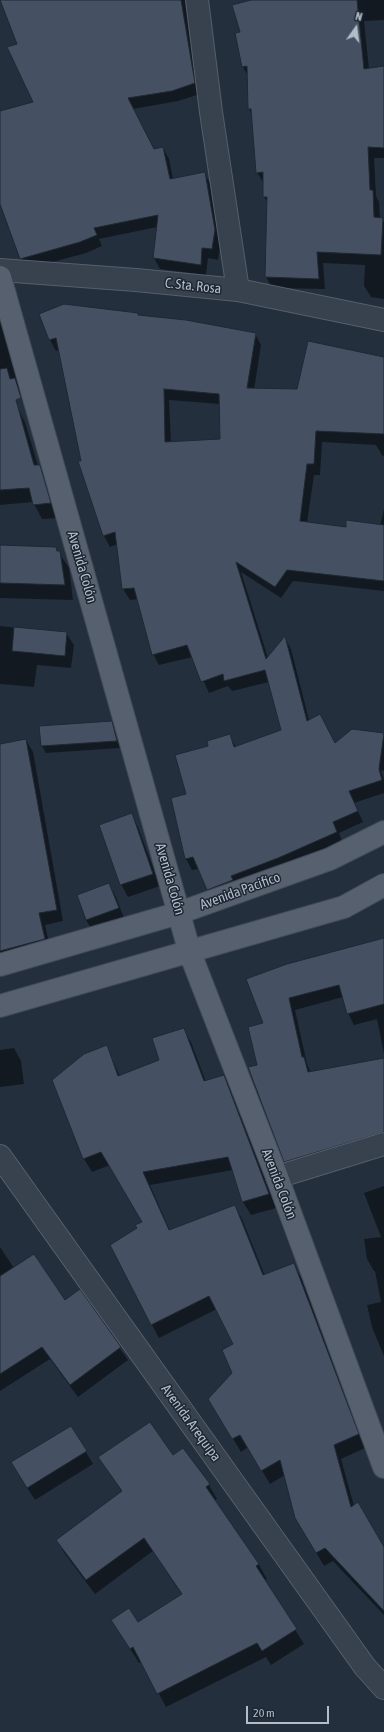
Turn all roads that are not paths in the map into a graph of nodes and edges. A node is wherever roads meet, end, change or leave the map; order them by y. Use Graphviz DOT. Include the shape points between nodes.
graph roads {
  1 [pos="197,0"];
  2 [pos="0,270"];
  3 [pos="0,277"];
  4 [pos="238,290"];
  5 [pos="384,320"];
  6 [pos="384,832"];
  7 [pos="384,885"];
  8 [pos="179,913"];
  9 [pos="190,953"];
  10 [pos="0,965"];
  11 [pos="0,1006"];
  12 [pos="384,1144"];
  13 [pos="0,1156"];
  14 [pos="277,1177"];
  15 [pos="380,1446"];
  16 [pos="384,1467"];
  17 [pos="384,1688"];
  1 -- 4 [label="street"];
  2 -- 4 [label="street, C. Sta. Rosa"];
  3 -- 8 [label="main road, Avenida Colón"];
  4 -- 5 [label="street, C. Sta. Rosa"];
  6 -- 8 [label="main road, Avenida Pacifico" via="330,859"];
  7 -- 9 [label="main road" via="344,907"];
  8 -- 9 [label="main road, Avenida Colón"];
  8 -- 10 [label="main road, Avenida Pacifico"];
  9 -- 11 [label="main road"];
  9 -- 14 [label="main road, Avenida Colón"];
  12 -- 14 [label="street"];
  13 -- 17 [label="street, Avenida Arequipa" via="361,1661"];
  14 -- 15 [label="main road, Avenida Colón"];
  15 -- 16 [label="main road, Avenida Colón"];
}
